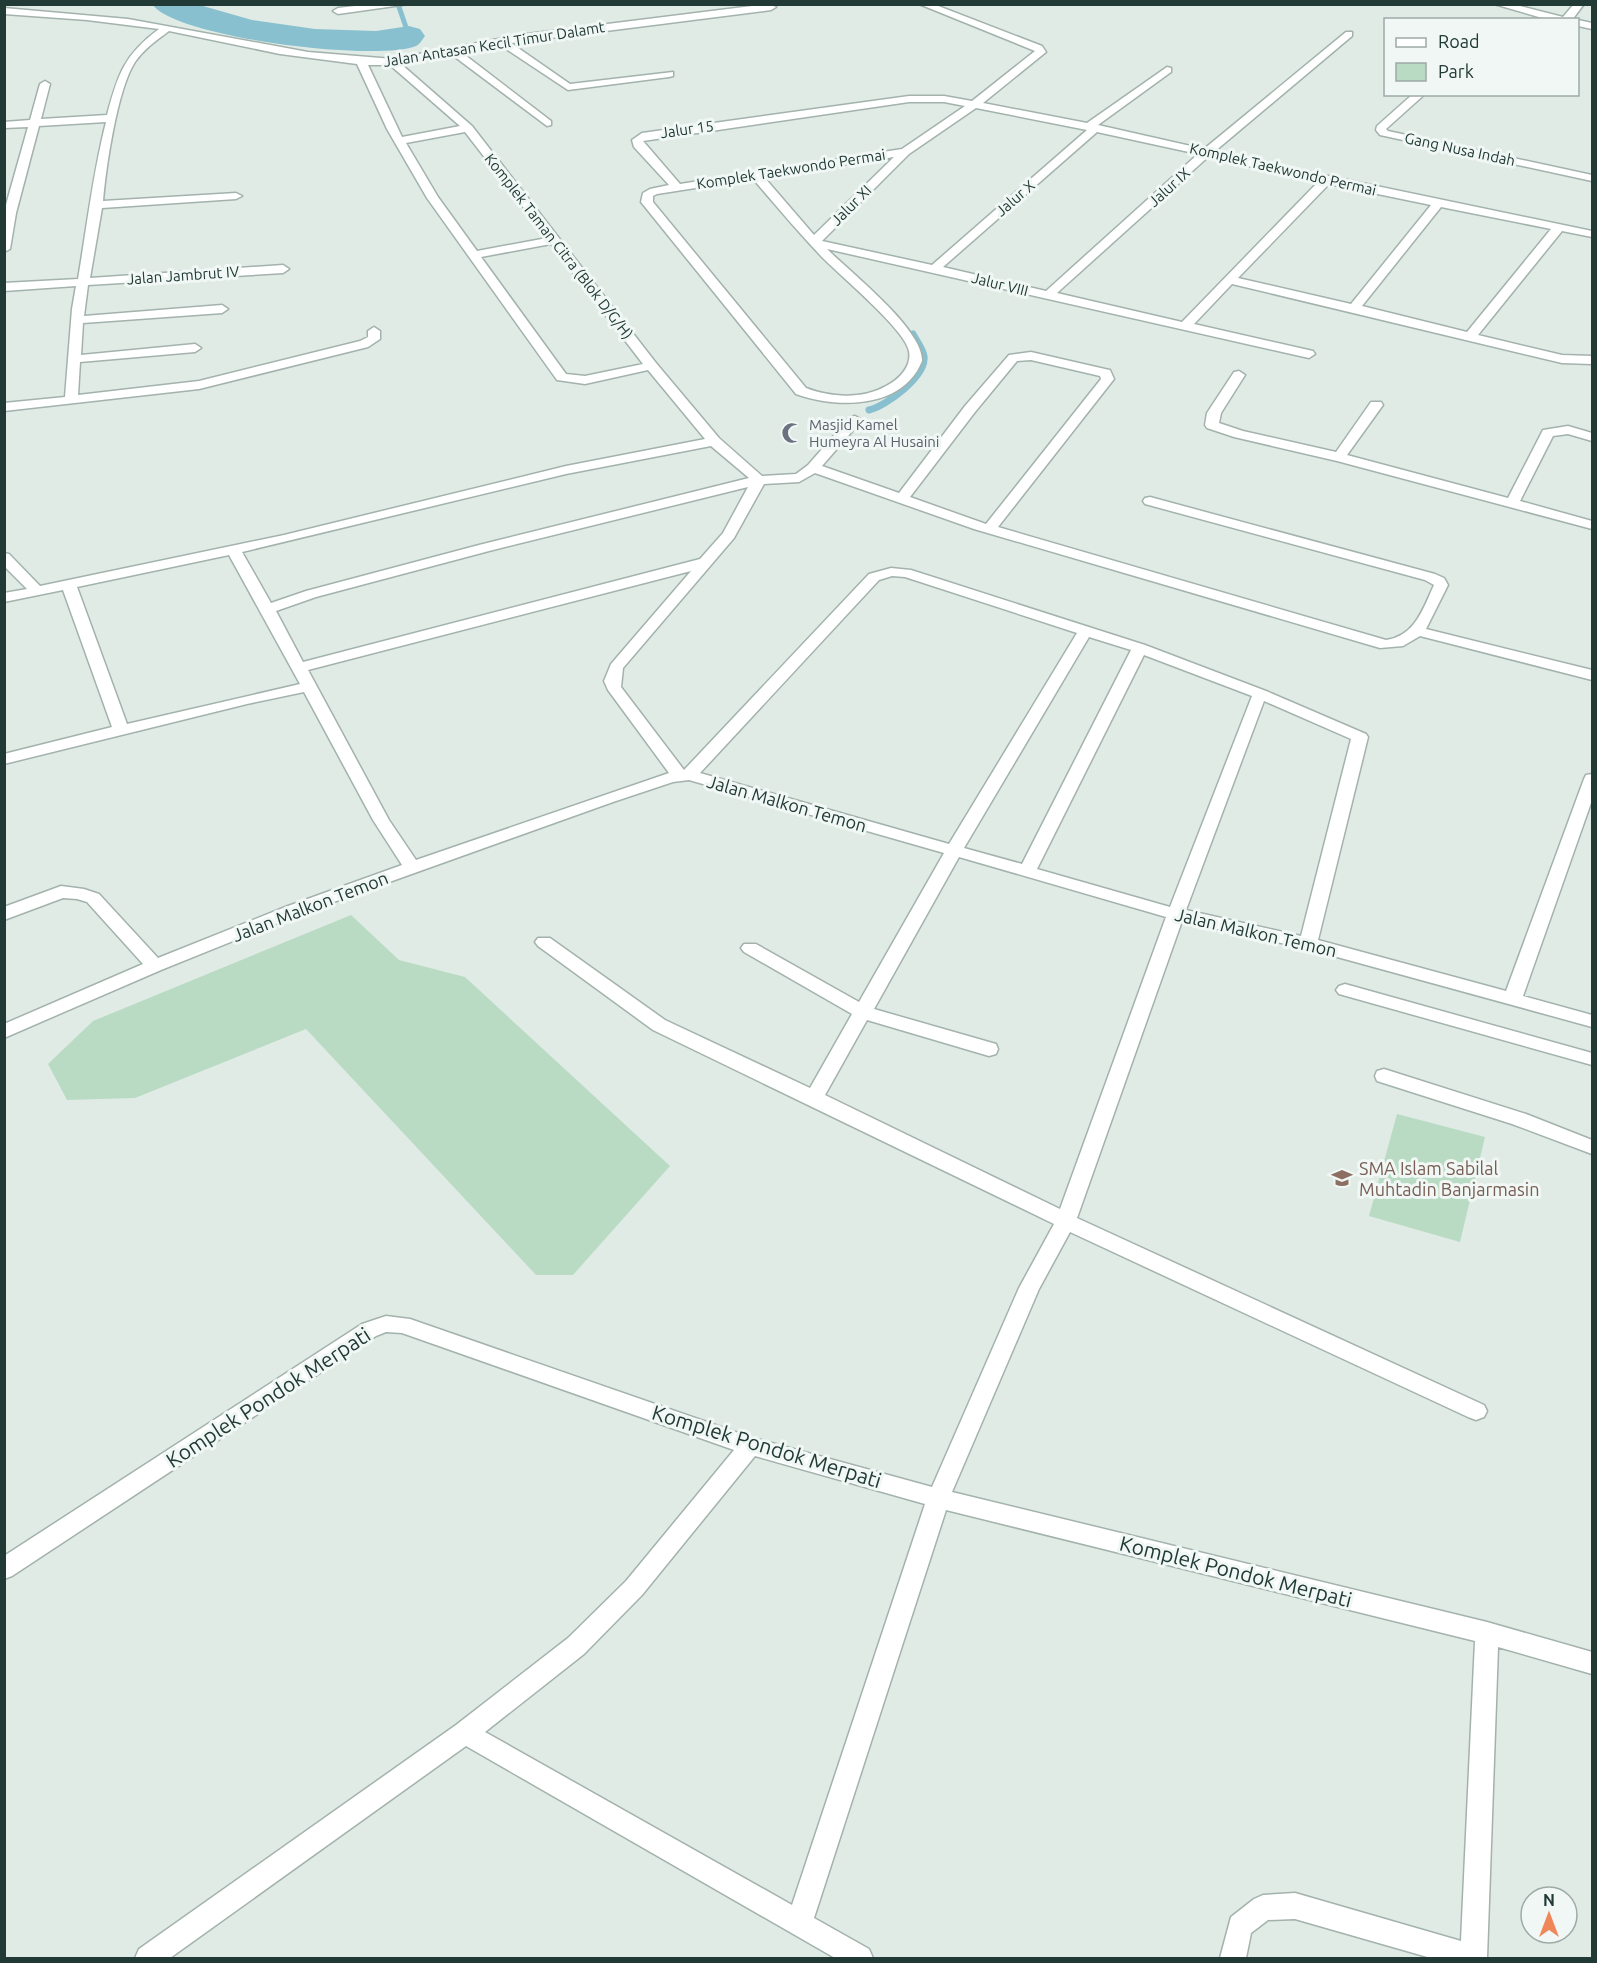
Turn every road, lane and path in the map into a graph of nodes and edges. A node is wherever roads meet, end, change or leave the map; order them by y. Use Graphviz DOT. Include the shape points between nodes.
graph roads {
  1 [pos="405,4"];
  2 [pos="922,4"];
  3 [pos="1498,4"];
  4 [pos="1580,4"];
  5 [pos="771,7"];
  6 [pos="4,10"];
  7 [pos="338,11"];
  8 [pos="1557,18"];
  9 [pos="1567,18"];
  10 [pos="167,28"];
  11 [pos="1349,34"];
  12 [pos="502,41"];
  13 [pos="453,50"];
  14 [pos="393,62"];
  15 [pos="362,64"];
  16 [pos="1167,70"];
  17 [pos="669,74"];
  18 [pos="45,84"];
  19 [pos="1418,96"];
  20 [pos="974,105"];
  21 [pos="112,118"];
  22 [pos="34,123"];
  23 [pos="548,123"];
  24 [pos="4,125"];
  25 [pos="468,128"];
  26 [pos="1092,128"];
  27 [pos="399,141"];
  28 [pos="905,152"];
  29 [pos="1208,152"];
  30 [pos="756,175"];
  31 [pos="1593,178"];
  32 [pos="1326,180"];
  33 [pos="677,187"];
  34 [pos="236,196"];
  35 [pos="1438,203"];
  36 [pos="97,206"];
  37 [pos="1559,227"];
  38 [pos="1593,234"];
  39 [pos="555,240"];
  40 [pos="815,243"];
  41 [pos="4,249"];
  42 [pos="473,255"];
  43 [pos="935,268"];
  44 [pos="283,269"];
  45 [pos="1229,280"];
  46 [pos="82,282"];
  47 [pos="4,287"];
  48 [pos="1047,296"];
  49 [pos="1354,308"];
  50 [pos="222,309"];
  51 [pos="78,321"];
  52 [pos="1185,326"];
  53 [pos="374,332"];
  54 [pos="1470,336"];
  55 [pos="195,348"];
  56 [pos="1309,354"];
  57 [pos="74,359"];
  58 [pos="1593,360"];
  59 [pos="651,366"];
  60 [pos="1239,375"];
  61 [pos="71,400"];
  62 [pos="1376,405"];
  63 [pos="4,407"];
  64 [pos="855,420"];
  65 [pos="1593,437"];
  66 [pos="714,441"];
  67 [pos="1339,457"];
  68 [pos="813,468"];
  69 [pos="759,480"];
  70 [pos="902,499"];
  71 [pos="1150,501"];
  72 [pos="1512,503"];
  73 [pos="1593,525"];
  74 [pos="989,529"];
  75 [pos="234,550"];
  76 [pos="4,556"];
  77 [pos="707,562"];
  78 [pos="69,585"];
  79 [pos="36,591"];
  80 [pos="4,598"];
  81 [pos="267,609"];
  82 [pos="1085,631"];
  83 [pos="1418,631"];
  84 [pos="1140,648"];
  85 [pos="298,668"];
  86 [pos="1593,675"];
  87 [pos="308,687"];
  88 [pos="1261,694"];
  89 [pos="122,730"];
  90 [pos="4,759"];
  91 [pos="684,776"];
  92 [pos="1593,779"];
  93 [pos="1585,822"];
  94 [pos="954,852"];
  95 [pos="412,868"];
  96 [pos="1027,871"];
  97 [pos="4,914"];
  98 [pos="1176,914"];
  99 [pos="544,942"];
  100 [pos="1308,943"];
  101 [pos="750,948"];
  102 [pos="155,966"];
  103 [pos="1345,990"];
  104 [pos="1512,1000"];
  105 [pos="863,1012"];
  106 [pos="1593,1021"];
  107 [pos="4,1032"];
  108 [pos="989,1049"];
  109 [pos="1593,1059"];
  110 [pos="1384,1076"];
  111 [pos="814,1098"];
  112 [pos="1593,1148"];
  113 [pos="1066,1221"];
  114 [pos="1476,1412"];
  115 [pos="750,1446"];
  116 [pos="939,1497"];
  117 [pos="4,1569"];
  118 [pos="1487,1633"];
  119 [pos="1593,1663"];
  120 [pos="465,1733"];
  121 [pos="799,1924"];
  122 [pos="1473,1958"];
  123 [pos="148,1959"];
  124 [pos="860,1959"];
  125 [pos="1233,1959"];
  1 -- 7 [label="street"];
  2 -- 20 [label="street, Jalur XI" via="1040,50 1039,56"];
  3 -- 8 [label="street"];
  4 -- 9 [label="street"];
  5 -- 12 [label="street, Jalan Antasan Kecil Timur Dalamt"];
  6 -- 10 [label="street, Jalan Antasan Kecil Timur Dalamt"];
  10 -- 15 [label="street, Jalan Antasan Kecil Timur Dalamt" via="290,54"];
  10 -- 21 [label="street" via="143,46 129,63"];
  11 -- 29 [label="street, Jalur IX"];
  12 -- 13 [label="street, Jalan Antasan Kecil Timur Dalamt"];
  12 -- 17 [label="street" via="568,87"];
  13 -- 14 [label="street, Jalan Antasan Kecil Timur Dalamt"];
  13 -- 23 [label="street"];
  14 -- 15 [label="street, Jalan Antasan Kecil Timur Dalamt"];
  14 -- 25 [label="street, Komplek Taman Citra (Blok D/G/H)"];
  15 -- 27 [label="street"];
  16 -- 26 [label="street, Jalur X"];
  18 -- 22 [label="street"];
  19 -- 31 [label="street, Gang Nusa Indah" via="1381,130"];
  20 -- 26 [label="street, Komplek Taekwondo Permai"];
  20 -- 28 [label="street, Jalur XI"];
  20 -- 33 [label="street, Jalur 15" via="944,99 909,99 642,136 638,145"];
  21 -- 22 [label="street"];
  21 -- 36 [label="street" via="101,163"];
  22 -- 24 [label="street"];
  22 -- 41 [label="street"];
  25 -- 27 [label="street"];
  25 -- 39 [label="street, Komplek Taman Citra (Blok D/G/H)"];
  26 -- 29 [label="street, Komplek Taekwondo Permai"];
  26 -- 43 [label="street, Jalur X"];
  27 -- 42 [label="street"];
  28 -- 30 [label="street, Komplek Taekwondo Permai"];
  28 -- 40 [label="street, Jalur XI"];
  29 -- 32 [label="street, Komplek Taekwondo Permai"];
  29 -- 48 [label="street, Jalur IX"];
  30 -- 33 [label="street, Komplek Taekwondo Permai"];
  30 -- 40 [label="street"];
  32 -- 35 [label="street, Komplek Taekwondo Permai"];
  32 -- 45 [label="street"];
  33 -- 40 [label="street" via="654,191 647,195 647,202 801,391 827,400 881,393 895,387 914,366 914,346 893,319"];
  34 -- 36 [label="street"];
  35 -- 37 [label="street, Komplek Taekwondo Permai"];
  35 -- 49 [label="street"];
  36 -- 46 [label="street"];
  37 -- 38 [label="street, Komplek Taekwondo Permai"];
  37 -- 54 [label="street"];
  39 -- 42 [label="street"];
  39 -- 59 [label="street, Komplek Taman Citra (Blok D/G/H)"];
  40 -- 43 [label="street, Jalur VIII"];
  42 -- 59 [label="street" via="562,377 585,380"];
  43 -- 48 [label="street, Jalur VIII"];
  44 -- 46 [label="street, Jalan Jambrut IV"];
  45 -- 49 [label="street"];
  45 -- 52 [label="street"];
  46 -- 47 [label="street, Jalan Jambrut IV"];
  46 -- 51 [label="street"];
  48 -- 52 [label="street, Jalur VIII"];
  49 -- 54 [label="street"];
  50 -- 51 [label="street"];
  51 -- 57 [label="street"];
  52 -- 56 [label="street, Jalur VIII"];
  53 -- 61 [label="street" via="374,339 364,344 200,385"];
  54 -- 58 [label="street" via="1562,359"];
  55 -- 57 [label="street"];
  57 -- 61 [label="street"];
  59 -- 66 [label="street, Komplek Taman Citra (Blok D/G/H)"];
  60 -- 67 [label="street" via="1214,413 1212,425"];
  61 -- 63 [label="street"];
  62 -- 67 [label="street"];
  64 -- 68 [label="street"];
  65 -- 72 [label="street" via="1568,430 1548,433"];
  66 -- 69 [label="street, Komplek Taman Citra (Blok D/G/H)"];
  66 -- 75 [label="street" via="566,470"];
  67 -- 72 [label="street"];
  68 -- 69 [label="street" via="799,478"];
  68 -- 70 [label="street"];
  69 -- 77 [label="street" via="729,535"];
  69 -- 81 [label="street" via="461,554"];
  70 -- 74 [label="street"];
  70 -- 74 [label="street" via="1013,358 1031,356 1105,373 1108,379"];
  71 -- 83 [label="street" via="1439,580 1441,585"];
  72 -- 73 [label="street"];
  74 -- 83 [label="street" via="1386,645 1406,642"];
  75 -- 78 [label="street"];
  75 -- 81 [label="street"];
  76 -- 79 [label="street"];
  77 -- 85 [label="street"];
  77 -- 91 [label="street" via="616,667 612,681"];
  78 -- 79 [label="street"];
  78 -- 89 [label="street"];
  79 -- 80 [label="street"];
  81 -- 85 [label="street"];
  82 -- 84 [label="street"];
  82 -- 91 [label="street" via="906,573 881,574"];
  82 -- 94 [label="street"];
  83 -- 86 [label="street"];
  84 -- 88 [label="street"];
  84 -- 96 [label="street"];
  85 -- 87 [label="street"];
  87 -- 89 [label="street"];
  87 -- 95 [label="street"];
  88 -- 98 [label="street"];
  88 -- 100 [label="street" via="1360,737"];
  89 -- 90 [label="street"];
  91 -- 94 [label="street, Jalan Malkon Temon" via="723,783"];
  91 -- 95 [label="street, Jalan Malkon Temon" via="607,798"];
  92 -- 93 [label="street"];
  93 -- 104 [label="street"];
  94 -- 96 [label="street, Jalan Malkon Temon"];
  94 -- 105 [label="street"];
  95 -- 102 [label="street, Jalan Malkon Temon"];
  96 -- 98 [label="street, Jalan Malkon Temon"];
  97 -- 102 [label="street" via="60,892 93,898"];
  98 -- 100 [label="street, Jalan Malkon Temon"];
  98 -- 113 [label="street"];
  99 -- 111 [label="street" via="659,1025"];
  100 -- 104 [label="street, Jalan Malkon Temon"];
  101 -- 105 [label="street"];
  102 -- 107 [label="street, Jalan Malkon Temon"];
  103 -- 109 [label="street"];
  104 -- 106 [label="street, Jalan Malkon Temon"];
  105 -- 108 [label="street"];
  105 -- 111 [label="street"];
  110 -- 112 [label="street" via="1519,1119"];
  111 -- 113 [label="street"];
  113 -- 114 [label="street"];
  113 -- 116 [label="street" via="1029,1288"];
  115 -- 116 [label="street, Komplek Pondok Merpati"];
  115 -- 117 [label="street, Komplek Pondok Merpati" via="404,1324 386,1324 351,1341"];
  115 -- 120 [label="street" via="626,1596 576,1646"];
  116 -- 118 [label="street, Komplek Pondok Merpati"];
  116 -- 121 [label="street"];
  118 -- 119 [label="street, Komplek Pondok Merpati"];
  118 -- 122 [label="street"];
  120 -- 121 [label="street"];
  120 -- 123 [label="street"];
  121 -- 124 [label="street"];
  122 -- 125 [label="street" via="1295,1906 1263,1908 1240,1926"];
}
